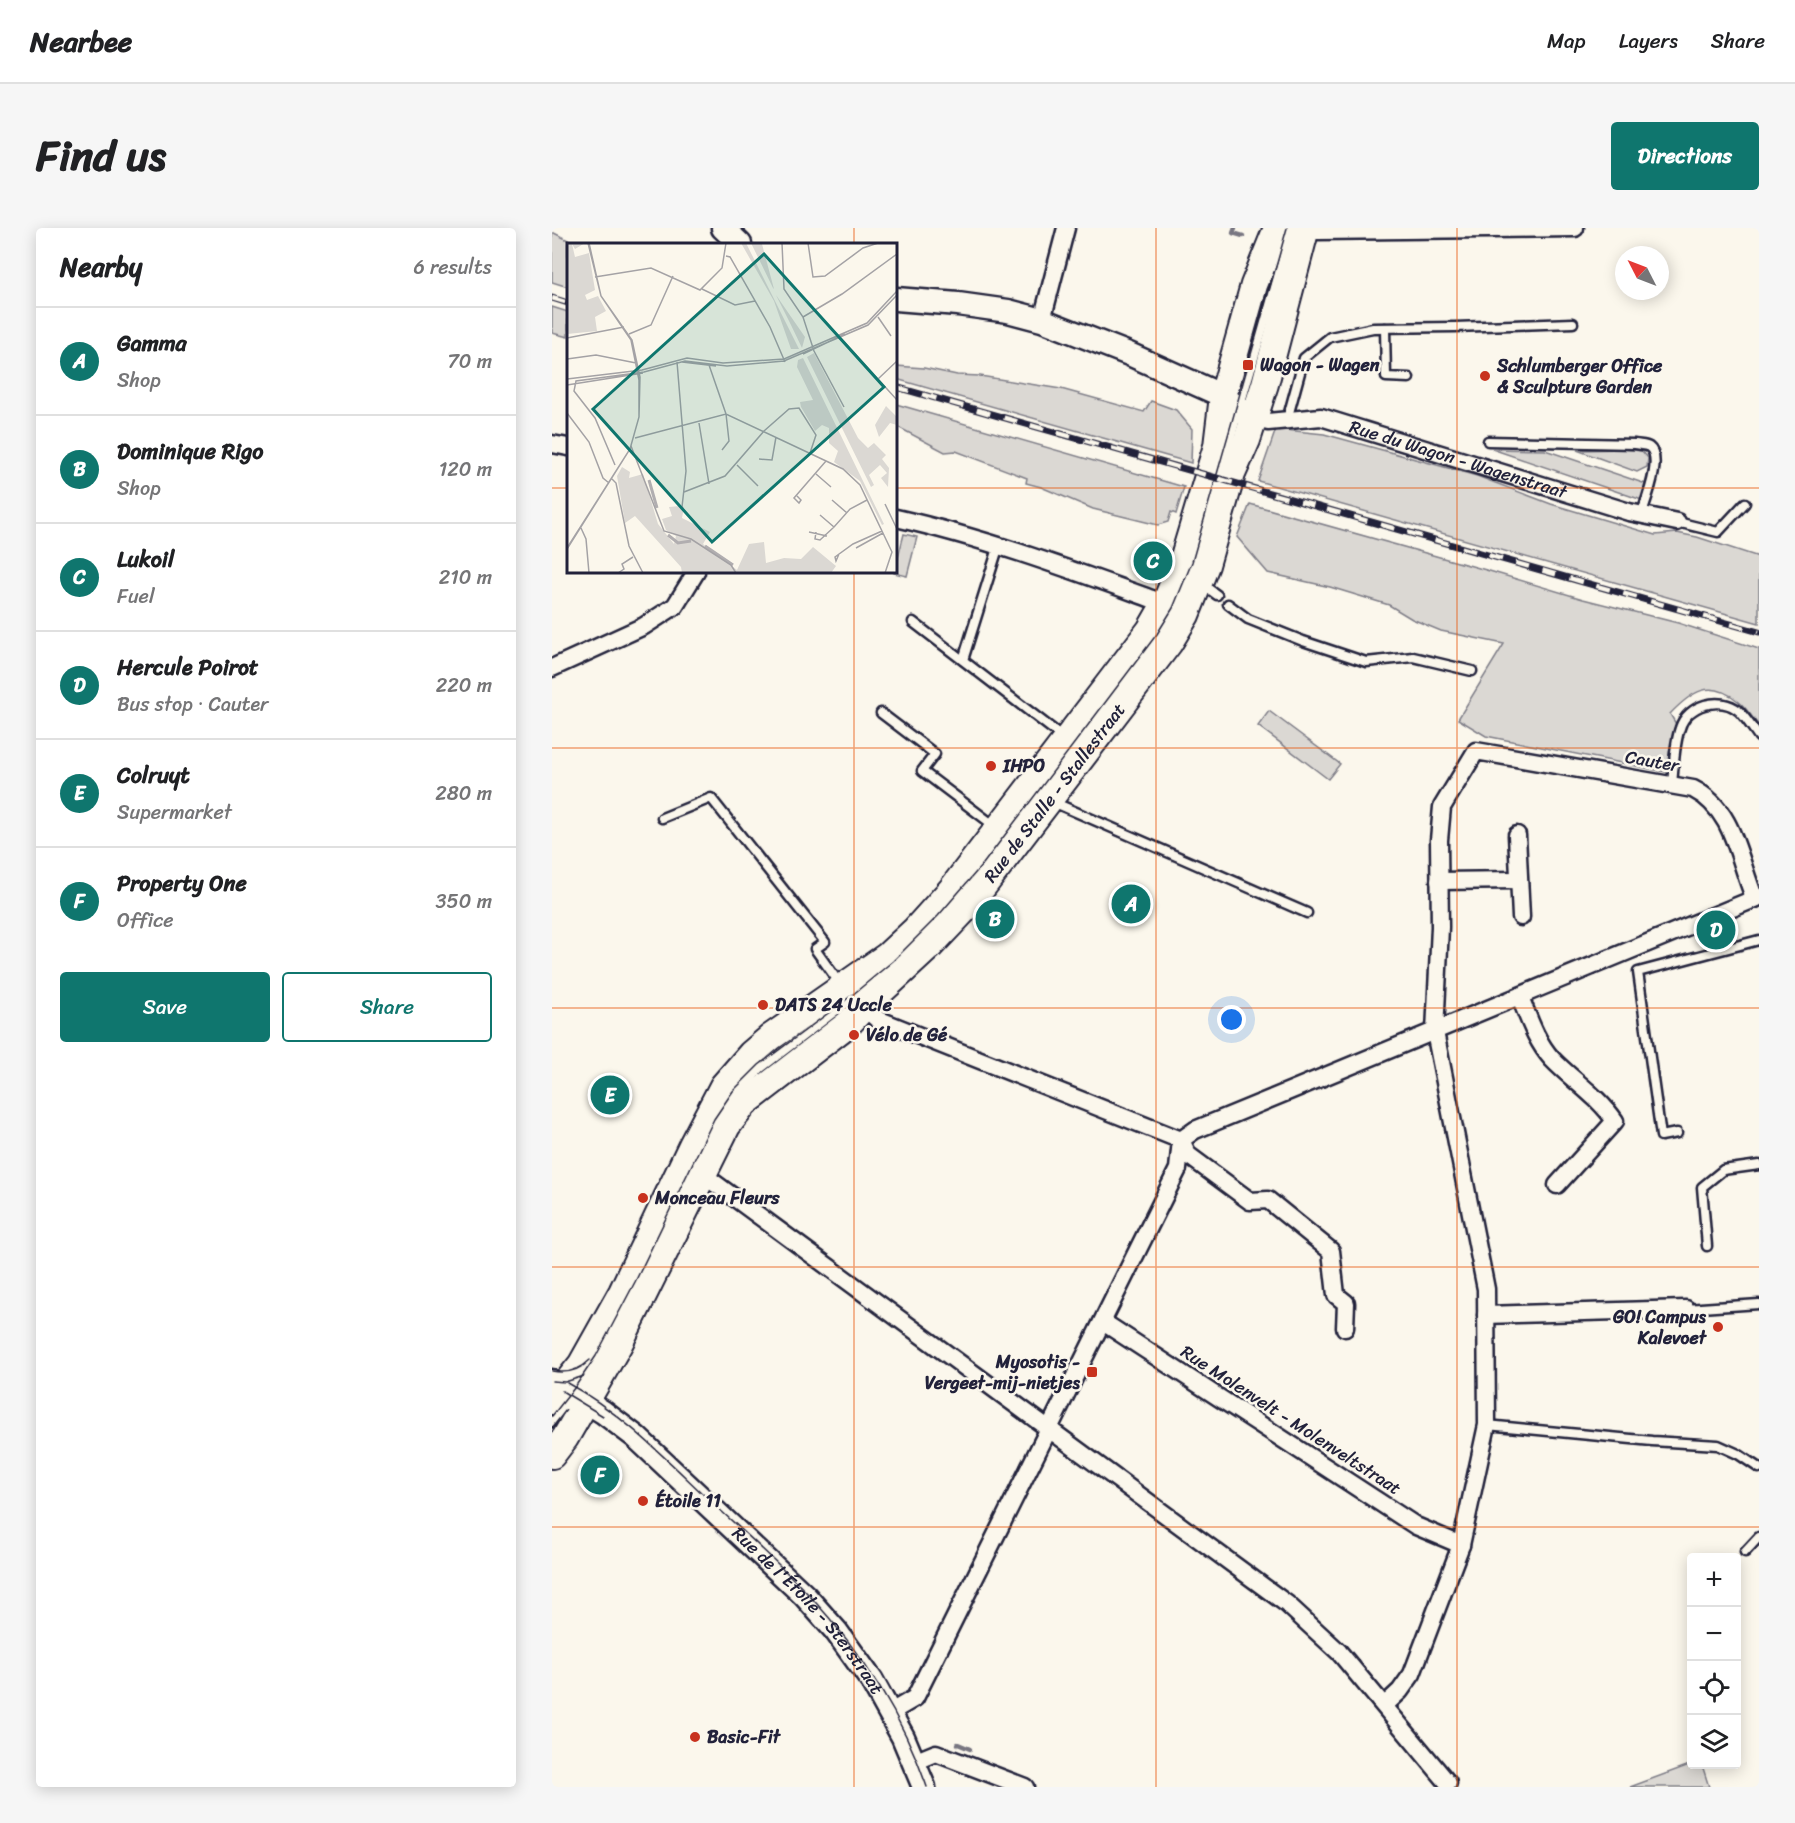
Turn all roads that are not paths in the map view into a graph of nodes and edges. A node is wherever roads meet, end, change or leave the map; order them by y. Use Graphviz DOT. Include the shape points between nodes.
graph roads {
  1 [pos="723,228"];
  2 [pos="1066,228"];
  3 [pos="1277,228"];
  4 [pos="1292,228"];
  5 [pos="1306,228"];
  6 [pos="1575,228"];
  7 [pos="739,243"];
  8 [pos="897,299"];
  9 [pos="1042,320"];
  10 [pos="1573,323"];
  11 [pos="1384,328"];
  12 [pos="1410,378"];
  13 [pos="1238,408"];
  14 [pos="1287,420"];
  15 [pos="1488,441"];
  16 [pos="552,444"];
  17 [pos="567,447"];
  18 [pos="1227,452"];
  19 [pos="1745,503"];
  20 [pos="1641,516"];
  21 [pos="897,518"];
  22 [pos="1677,522"];
  23 [pos="999,544"];
  24 [pos="1202,571"];
  25 [pos="695,573"];
  26 [pos="1228,604"];
  27 [pos="1175,610"];
  28 [pos="914,622"];
  29 [pos="963,660"];
  30 [pos="552,668"];
  31 [pos="1472,671"];
  32 [pos="881,713"];
  33 [pos="1759,737"];
  34 [pos="1066,741"];
  35 [pos="1672,784"];
  36 [pos="1050,800"];
  37 [pos="662,818"];
  38 [pos="999,829"];
  39 [pos="1517,835"];
  40 [pos="1518,880"];
  41 [pos="1439,882"];
  42 [pos="1757,898"];
  43 [pos="1307,914"];
  44 [pos="1521,917"];
  45 [pos="1759,940"];
  46 [pos="878,978"];
  47 [pos="1520,997"];
  48 [pos="853,998"];
  49 [pos="1435,1032"];
  50 [pos="717,1121"];
  51 [pos="1677,1133"];
  52 [pos="1181,1140"];
  53 [pos="696,1163"];
  54 [pos="1759,1165"];
  55 [pos="1557,1185"];
  56 [pos="1707,1246"];
  57 [pos="1759,1304"];
  58 [pos="1686,1309"];
  59 [pos="1486,1315"];
  60 [pos="1103,1322"];
  61 [pos="1345,1328"];
  62 [pos="568,1392"];
  63 [pos="552,1422"];
  64 [pos="1487,1425"];
  65 [pos="1050,1430"];
  66 [pos="552,1455"];
  67 [pos="1759,1468"];
  68 [pos="1759,1537"];
  69 [pos="1461,1545"];
  70 [pos="1745,1552"];
  71 [pos="1385,1705"];
  72 [pos="891,1712"];
  73 [pos="914,1762"];
  74 [pos="1448,1783"];
  75 [pos="924,1787"];
  76 [pos="1025,1787"];
  1 -- 7 [label="street"];
  2 -- 9 [label="street"];
  3 -- 13 [label="main road, Rue de Stalle - Stallestraat" via="1254,285"];
  4 -- 13 [label="lane, Rue de Stalle - Stallestraat"];
  5 -- 6 [label="street"];
  5 -- 13 [label="main road, Rue de Stalle - Stallestraat" via="1265,384"];
  8 -- 9 [label="street" via="1013,312"];
  9 -- 13 [label="street" via="1129,354"];
  10 -- 11 [label="lane"];
  11 -- 12 [label="lane" via="1386,377"];
  11 -- 14 [label="lane" via="1330,337 1304,358"];
  13 -- 14 [label="street, Rue du Wagon - Wagenstraat" via="1263,422"];
  13 -- 18 [label="lane, Rue de Stalle - Stallestraat"];
  13 -- 24 [label="main road, Rue de Stalle - Stallestraat" via="1232,474"];
  13 -- 24 [label="main road, Rue de Stalle - Stallestraat" via="1216,446"];
  14 -- 20 [label="street, Rue du Wagon - Wagenstraat" via="1321,417"];
  15 -- 20 [label="lane" via="1636,442 1648,446 1655,460"];
  16 -- 17 [label="street"];
  19 -- 22 [label="lane" via="1719,529"];
  20 -- 22 [label="street, Rue du Wagon - Wagenstraat"];
  21 -- 23 [label="street"];
  23 -- 27 [label="street"];
  23 -- 29 [label="lane"];
  24 -- 27 [label="main road, Rue de Stalle - Stallestraat"];
  25 -- 30 [label="street" via="675,606 644,626"];
  26 -- 31 [label="lane" via="1248,619 1366,662 1413,657"];
  27 -- 34 [label="main road, Rue de Stalle - Stallestraat" via="1135,651"];
  27 -- 36 [label="main road, Rue de Stalle - Stallestraat" via="1154,665"];
  28 -- 29 [label="lane"];
  29 -- 34 [label="lane"];
  32 -- 38 [label="lane" via="935,754 922,771"];
  33 -- 35 [label="lane" via="1738,710 1718,703 1705,704 1690,713 1681,725"];
  34 -- 38 [label="main road, Rue de Stalle - Stallestraat"];
  35 -- 41 [label="street, Cauter" via="1476,750 1442,807"];
  35 -- 42 [label="street, Cauter" via="1704,795 1722,812"];
  36 -- 43 [label="lane"];
  36 -- 48 [label="main road, Rue de Stalle - Stallestraat" via="969,904 923,952"];
  37 -- 48 [label="lane" via="711,798 825,942 815,949"];
  38 -- 48 [label="main road, Rue de Stalle - Stallestraat" via="951,890 887,956"];
  39 -- 40 [label="street"];
  40 -- 41 [label="street"];
  40 -- 44 [label="street"];
  41 -- 49 [label="street"];
  42 -- 47 [label="street"];
  45 -- 51 [label="lane" via="1638,972 1661,1136"];
  46 -- 48 [label="lane, Rue de Stalle - Stallestraat"];
  47 -- 49 [label="street"];
  47 -- 55 [label="street" via="1536,1037 1551,1058 1615,1121"];
  48 -- 50 [label="lane, Rue de Stalle - Stallestraat" via="761,1068"];
  48 -- 52 [label="street" via="877,1019"];
  48 -- 53 [label="main road, Rue de Stalle - Stallestraat" via="848,1024 745,1103"];
  48 -- 53 [label="main road, Rue de Stalle - Stallestraat" via="771,1037 751,1054 723,1086"];
  49 -- 52 [label="street" via="1196,1130"];
  49 -- 59 [label="street" via="1484,1278"];
  52 -- 60 [label="street" via="1178,1169"];
  52 -- 61 [label="street" via="1188,1155 1250,1201 1268,1200 1331,1251 1336,1295 1346,1303"];
  53 -- 62 [label="main road, Rue de Stalle - Stallestraat"];
  53 -- 65 [label="street"];
  54 -- 56 [label="lane" via="1723,1170 1702,1187"];
  57 -- 58 [label="lane"];
  58 -- 59 [label="street"];
  59 -- 64 [label="street"];
  60 -- 65 [label="street"];
  60 -- 69 [label="street, Rue Molenvelt - Molenveltstraat" via="1416,1526"];
  62 -- 63 [label="lane, Rue de Stalle - Stallestraat"];
  62 -- 66 [label="main road, Rue de Stalle - Stallestraat"];
  62 -- 72 [label="street, Rue de l'Étoile - Sterstraat" via="621,1424 656,1454 805,1596 850,1650"];
  64 -- 67 [label="lane" via="1718,1444"];
  64 -- 69 [label="street"];
  65 -- 71 [label="street" via="1287,1605 1339,1652"];
  65 -- 72 [label="street" via="915,1698"];
  68 -- 70 [label="lane"];
  69 -- 71 [label="street" via="1412,1674"];
  71 -- 74 [label="street"];
  72 -- 73 [label="street, Rue de l'Étoile - Sterstraat"];
  73 -- 75 [label="street, Rue de l'Étoile - Sterstraat"];
  73 -- 76 [label="street" via="936,1753"];
}
